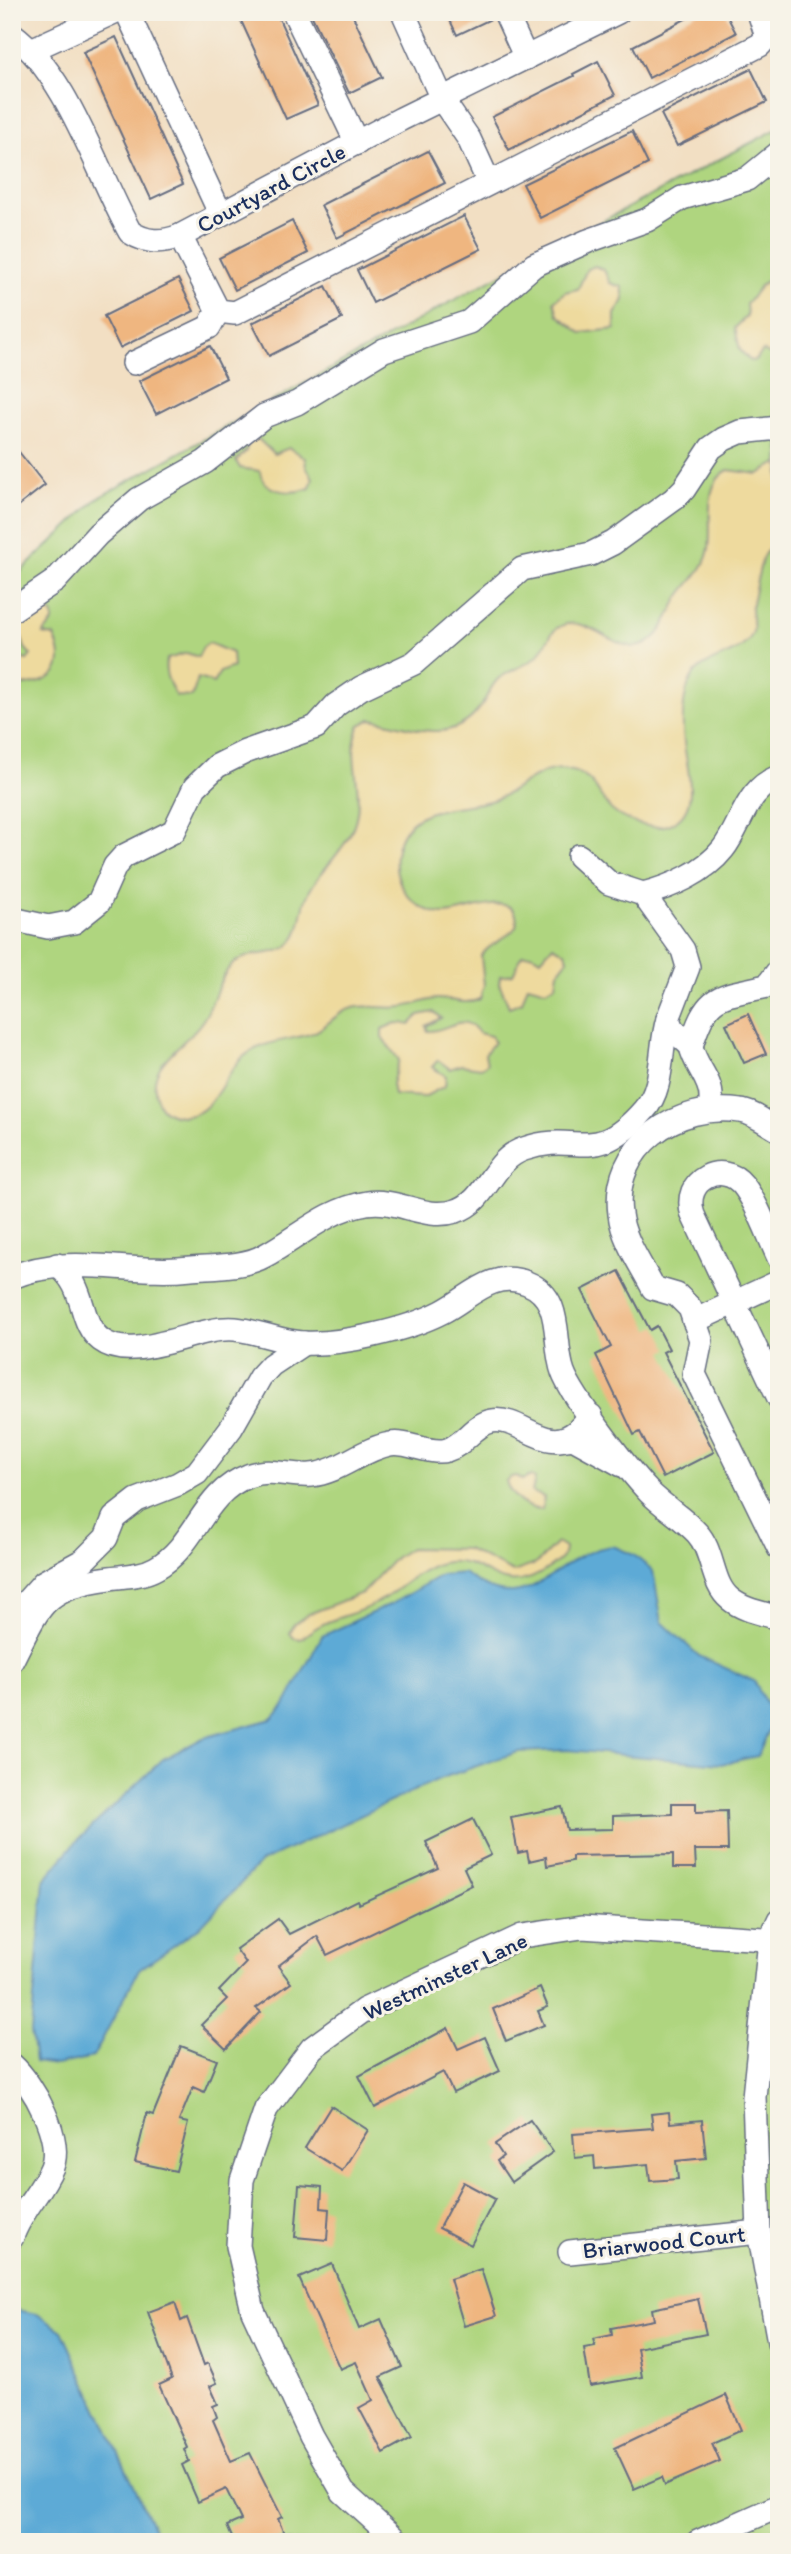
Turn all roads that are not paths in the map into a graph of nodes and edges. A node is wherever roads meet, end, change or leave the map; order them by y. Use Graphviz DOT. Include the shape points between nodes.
graph roads {
  1 [pos="114,12"];
  2 [pos="127,12"];
  3 [pos="294,12"];
  4 [pos="403,12"];
  5 [pos="505,12"];
  6 [pos="618,12"];
  7 [pos="759,12"];
  8 [pos="12,34"];
  9 [pos="773,34"];
  10 [pos="31,50"];
  11 [pos="526,58"];
  12 [pos="443,100"];
  13 [pos="357,143"];
  14 [pos="779,153"];
  15 [pos="489,183"];
  16 [pos="220,213"];
  17 [pos="180,236"];
  18 [pos="218,311"];
  19 [pos="134,363"];
  20 [pos="779,428"];
  21 [pos="12,610"];
  22 [pos="779,777"];
  23 [pos="579,856"];
  24 [pos="643,894"];
  25 [pos="12,919"];
  26 [pos="779,970"];
  27 [pos="668,1019"];
  28 [pos="691,1046"];
  29 [pos="712,1098"];
  30 [pos="779,1129"];
  31 [pos="779,1258"];
  32 [pos="57,1265"];
  33 [pos="12,1277"];
  34 [pos="779,1282"];
  35 [pos="736,1302"];
  36 [pos="694,1321"];
  37 [pos="304,1343"];
  38 [pos="779,1398"];
  39 [pos="591,1416"];
  40 [pos="555,1440"];
  41 [pos="648,1491"];
  42 [pos="779,1548"];
  43 [pos="12,1618"];
  44 [pos="779,1618"];
  45 [pos="12,1660"];
  46 [pos="776,1933"];
  47 [pos="12,2065"];
  48 [pos="759,2232"];
  49 [pos="12,2237"];
  50 [pos="570,2252"];
  51 [pos="779,2342"];
  52 [pos="779,2506"];
  53 [pos="398,2542"];
  54 [pos="698,2542"];
  1 -- 10 [label="street"];
  2 -- 16 [label="street"];
  3 -- 13 [label="street"];
  4 -- 12 [label="street"];
  5 -- 11 [label="street"];
  6 -- 11 [label="street, Courtyard Circle"];
  7 -- 9 [label="street"];
  8 -- 10 [label="street, Courtyard Circle"];
  9 -- 15 [label="street" via="760,45"];
  10 -- 17 [label="street, Courtyard Circle" via="56,83 130,232 153,241"];
  11 -- 12 [label="street, Courtyard Circle"];
  12 -- 13 [label="street, Courtyard Circle"];
  12 -- 15 [label="street" via="469,139"];
  13 -- 16 [label="street, Courtyard Circle"];
  14 -- 21 [label="street" via="747,179 682,198 648,220 534,265 469,322 384,350 297,403 264,415 205,462 139,499 55,581"];
  15 -- 18 [label="street" via="235,313"];
  16 -- 17 [label="street, Courtyard Circle"];
  17 -- 18 [label="street"];
  18 -- 19 [label="street" via="209,327"];
  20 -- 25 [label="street" via="740,432 724,439 711,447 674,499 613,543 591,554 522,569 414,663 361,688 336,705 316,727 217,766 195,787 174,831 124,856 99,902 74,922 48,927"];
  22 -- 24 [label="street" via="755,793 713,859 660,890"];
  23 -- 24 [label="street" via="609,883"];
  24 -- 27 [label="street" via="687,958 685,979"];
  26 -- 28 [label="street" via="767,986 732,992 710,1004"];
  27 -- 28 [label="street"];
  27 -- 32 [label="street" via="655,1091 638,1117 602,1144 541,1146 507,1156 479,1195 457,1210 430,1214 384,1202 366,1203 339,1211 294,1234 263,1257 245,1262 167,1271"];
  28 -- 29 [label="street"];
  30 -- 36 [label="street" via="743,1111 708,1110 649,1135 627,1159 620,1183 624,1230 653,1288 677,1294 690,1308"];
  31 -- 35 [label="street" via="743,1184 728,1174 715,1175 692,1189 688,1201 693,1215"];
  32 -- 33 [label="street"];
  32 -- 37 [label="street" via="72,1276 90,1325 101,1340 115,1346 136,1349 235,1329"];
  34 -- 35 [label="street"];
  35 -- 36 [label="street"];
  35 -- 38 [label="street"];
  36 -- 42 [label="street" via="701,1340 694,1374"];
  37 -- 39 [label="street" via="372,1335 429,1317 485,1283 530,1283 544,1295 556,1318 562,1369"];
  37 -- 43 [label="street" via="260,1377 231,1428 197,1473 137,1500 114,1518 106,1538 84,1560 44,1582"];
  39 -- 40 [label="street" via="577,1431"];
  39 -- 41 [label="street"];
  40 -- 41 [label="street" via="573,1438 593,1447 628,1469"];
  40 -- 45 [label="street" via="534,1436 509,1423 490,1422 448,1450 388,1444 328,1471 249,1475 216,1496 178,1552 154,1569 77,1582 56,1593 37,1609"];
  41 -- 44 [label="street" via="698,1534 729,1598"];
  46 -- 48 [label="street" via="754,2097"];
  46 -- 53 [label="street, Westminster Lane" via="582,1927 522,1936 364,2010 312,2048 266,2109 241,2193 238,2246 253,2311 342,2492"];
  47 -- 49 [label="street" via="39,2101 54,2161"];
  48 -- 50 [label="street, Briarwood Court"];
  48 -- 51 [label="street"];
  52 -- 54 [label="street"];
}
